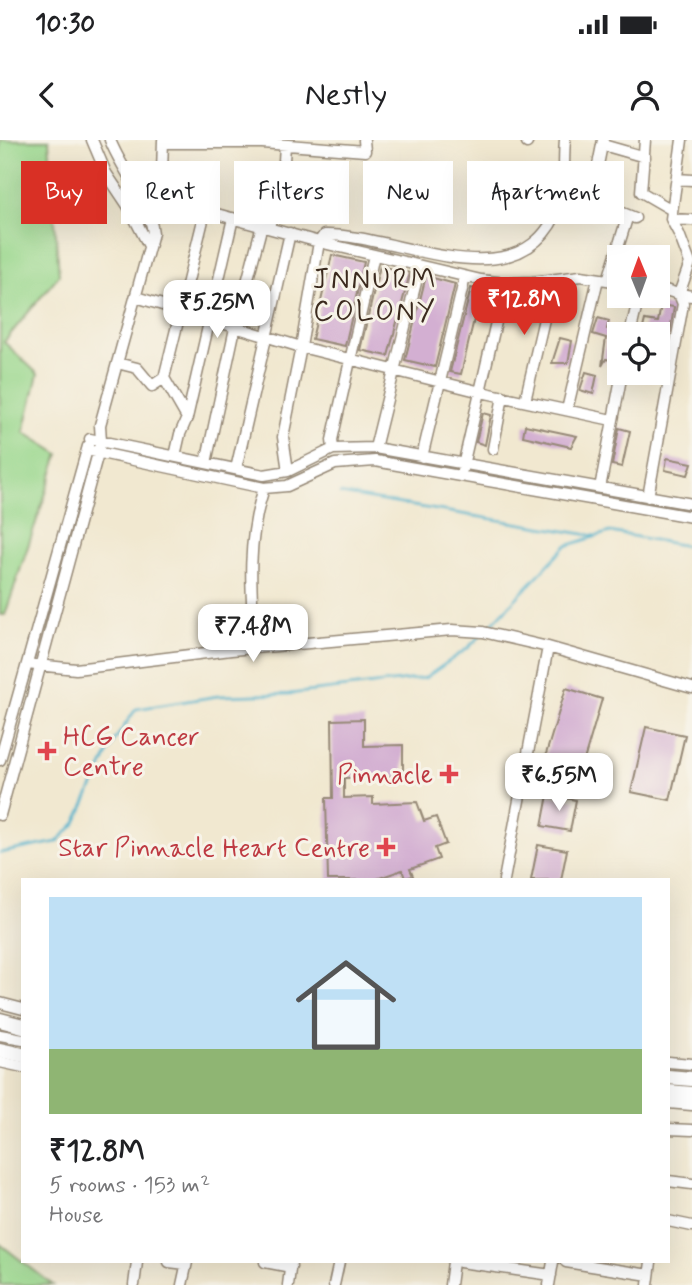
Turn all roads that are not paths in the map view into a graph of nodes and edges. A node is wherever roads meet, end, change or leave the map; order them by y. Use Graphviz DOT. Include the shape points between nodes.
graph roads {
  1 [pos="92,140"];
  2 [pos="110,140"];
  3 [pos="364,140"];
  4 [pos="565,140"];
  5 [pos="645,140"];
  6 [pos="163,142"];
  7 [pos="603,142"];
  8 [pos="285,145"];
  9 [pos="685,146"];
  10 [pos="303,147"];
  11 [pos="645,157"];
  12 [pos="162,161"];
  13 [pos="564,161"];
  14 [pos="599,161"];
  15 [pos="121,165"];
  16 [pos="677,179"];
  17 [pos="692,180"];
  18 [pos="624,213"];
  19 [pos="220,215"];
  20 [pos="671,215"];
  21 [pos="233,218"];
  22 [pos="692,220"];
  23 [pos="152,224"];
  24 [pos="202,224"];
  25 [pos="551,224"];
  26 [pos="265,226"];
  27 [pos="290,233"];
  28 [pos="319,242"];
  29 [pos="622,245"];
  30 [pos="149,246"];
  31 [pos="374,255"];
  32 [pos="420,266"];
  33 [pos="465,276"];
  34 [pos="553,280"];
  35 [pos="607,280"];
  36 [pos="505,283"];
  37 [pos="607,286"];
  38 [pos="670,291"];
  39 [pos="679,294"];
  40 [pos="692,296"];
  41 [pos="136,297"];
  42 [pos="181,311"];
  43 [pos="209,319"];
  44 [pos="235,328"];
  45 [pos="265,337"];
  46 [pos="301,347"];
  47 [pos="349,359"];
  48 [pos="117,363"];
  49 [pos="394,370"];
  50 [pos="164,378"];
  51 [pos="439,381"];
  52 [pos="619,385"];
  53 [pos="481,392"];
  54 [pos="503,396"];
  55 [pos="526,401"];
  56 [pos="568,410"];
  57 [pos="187,418"];
  58 [pos="612,420"];
  59 [pos="94,446"];
  60 [pos="375,448"];
  61 [pos="333,449"];
  62 [pos="493,449"];
  63 [pos="175,456"];
  64 [pos="422,457"];
  65 [pos="206,463"];
  66 [pos="236,469"];
  67 [pos="462,470"];
  68 [pos="288,471"];
  69 [pos="264,488"];
  70 [pos="600,488"];
  71 [pos="648,497"];
  72 [pos="692,504"];
  73 [pos="692,517"];
  74 [pos="548,647"];
  75 [pos="255,648"];
  76 [pos="27,664"];
  77 [pos="41,666"];
  78 [pos="692,688"];
  79 [pos="0,760"];
  80 [pos="0,815"];
  81 [pos="504,878"];
  82 [pos="0,1003"];
  83 [pos="21,1008"];
  84 [pos="0,1020"];
  85 [pos="21,1025"];
  86 [pos="0,1035"];
  87 [pos="21,1039"];
  88 [pos="0,1050"];
  89 [pos="21,1055"];
  90 [pos="0,1062"];
  91 [pos="670,1062"];
  92 [pos="692,1063"];
  93 [pos="21,1067"];
  94 [pos="670,1077"];
  95 [pos="692,1079"];
  96 [pos="670,1090"];
  97 [pos="692,1092"];
  98 [pos="670,1101"];
  99 [pos="692,1103"];
  100 [pos="692,1130"];
  101 [pos="670,1132"];
  102 [pos="670,1181"];
  103 [pos="692,1184"];
  104 [pos="670,1222"];
  105 [pos="692,1226"];
  106 [pos="137,1263"];
  107 [pos="186,1263"];
  108 [pos="339,1263"];
  109 [pos="453,1263"];
  110 [pos="465,1263"];
  111 [pos="571,1263"];
  112 [pos="291,1264"];
  113 [pos="550,1280"];
  114 [pos="648,1280"];
  115 [pos="134,1285"];
  116 [pos="182,1285"];
  117 [pos="288,1285"];
  118 [pos="334,1285"];
  119 [pos="450,1285"];
  1 -- 30 [label="street"];
  2 -- 15 [label="street"];
  3 -- 10 [label="street" via="365,151"];
  4 -- 13 [label="street"];
  5 -- 11 [label="street"];
  6 -- 8 [label="street"];
  6 -- 12 [label="street"];
  7 -- 11 [label="street"];
  7 -- 14 [label="street"];
  8 -- 10 [label="street"];
  8 -- 26 [label="street" via="283,177"];
  9 -- 16 [label="street"];
  11 -- 20 [label="street" via="641,192"];
  16 -- 17 [label="street"];
  16 -- 20 [label="street"];
  18 -- 29 [label="street" via="632,216"];
  19 -- 21 [label="street"];
  20 -- 22 [label="street"];
  20 -- 39 [label="street" via="690,263"];
  21 -- 26 [label="street"];
  21 -- 43 [label="street"];
  23 -- 30 [label="street"];
  24 -- 42 [label="street"];
  25 -- 28 [label="street" via="528,250 507,257 449,258 340,235 324,235"];
  26 -- 27 [label="street"];
  26 -- 44 [label="street"];
  27 -- 28 [label="street"];
  27 -- 45 [label="street"];
  28 -- 31 [label="street"];
  28 -- 46 [label="street"];
  30 -- 41 [label="street"];
  31 -- 32 [label="street"];
  31 -- 47 [label="street"];
  32 -- 33 [label="street"];
  32 -- 49 [label="street"];
  33 -- 36 [label="street"];
  33 -- 51 [label="street"];
  34 -- 35 [label="street" via="581,276"];
  34 -- 36 [label="street"];
  34 -- 55 [label="street"];
  36 -- 53 [label="street"];
  37 -- 56 [label="street"];
  38 -- 39 [label="street"];
  39 -- 40 [label="street"];
  39 -- 71 [label="street" via="683,304"];
  41 -- 42 [label="street"];
  41 -- 48 [label="street"];
  42 -- 43 [label="street"];
  42 -- 50 [label="street"];
  43 -- 44 [label="street"];
  43 -- 57 [label="street"];
  44 -- 45 [label="street"];
  44 -- 65 [label="street"];
  45 -- 46 [label="street"];
  45 -- 66 [label="street"];
  46 -- 47 [label="street"];
  46 -- 68 [label="street" via="283,437"];
  47 -- 49 [label="street"];
  47 -- 61 [label="street"];
  48 -- 50 [label="street" via="137,369 152,386"];
  48 -- 59 [label="street"];
  49 -- 51 [label="street"];
  49 -- 60 [label="street"];
  50 -- 57 [label="street"];
  51 -- 53 [label="street"];
  51 -- 64 [label="street"];
  52 -- 58 [label="street"];
  53 -- 54 [label="street"];
  53 -- 67 [label="street"];
  54 -- 55 [label="street"];
  54 -- 62 [label="street"];
  55 -- 56 [label="street"];
  56 -- 58 [label="street"];
  57 -- 63 [label="street"];
  58 -- 70 [label="street"];
  59 -- 63 [label="street"];
  59 -- 69 [label="street"];
  59 -- 76 [label="street"];
  59 -- 77 [label="street"];
  60 -- 61 [label="street"];
  60 -- 64 [label="street"];
  61 -- 68 [label="street"];
  63 -- 65 [label="street"];
  64 -- 67 [label="street"];
  65 -- 66 [label="street"];
  66 -- 68 [label="street" via="264,475"];
  67 -- 69 [label="street" via="375,461 335,464 287,486"];
  67 -- 70 [label="street"];
  67 -- 73 [label="street"];
  69 -- 75 [label="street" via="255,516 250,572"];
  70 -- 71 [label="street"];
  71 -- 72 [label="street"];
  74 -- 75 [label="street" via="486,632 452,631"];
  74 -- 78 [label="street"];
  74 -- 81 [label="street"];
  75 -- 77 [label="street" via="76,669"];
  76 -- 77 [label="street"];
  76 -- 79 [label="street"];
  77 -- 80 [label="street"];
  82 -- 83 [label="street"];
  84 -- 85 [label="main road"];
  86 -- 87 [label="street"];
  88 -- 89 [label="main road"];
  90 -- 93 [label="street"];
  91 -- 92 [label="street"];
  94 -- 95 [label="main road"];
  96 -- 97 [label="street"];
  98 -- 99 [label="main road"];
  100 -- 101 [label="street"];
  102 -- 103 [label="street"];
  104 -- 105 [label="street"];
  106 -- 115 [label="street"];
  107 -- 116 [label="street"];
  108 -- 118 [label="street"];
  109 -- 119 [label="street"];
  110 -- 113 [label="street"];
  111 -- 114 [label="street"];
  112 -- 117 [label="street"];
}
